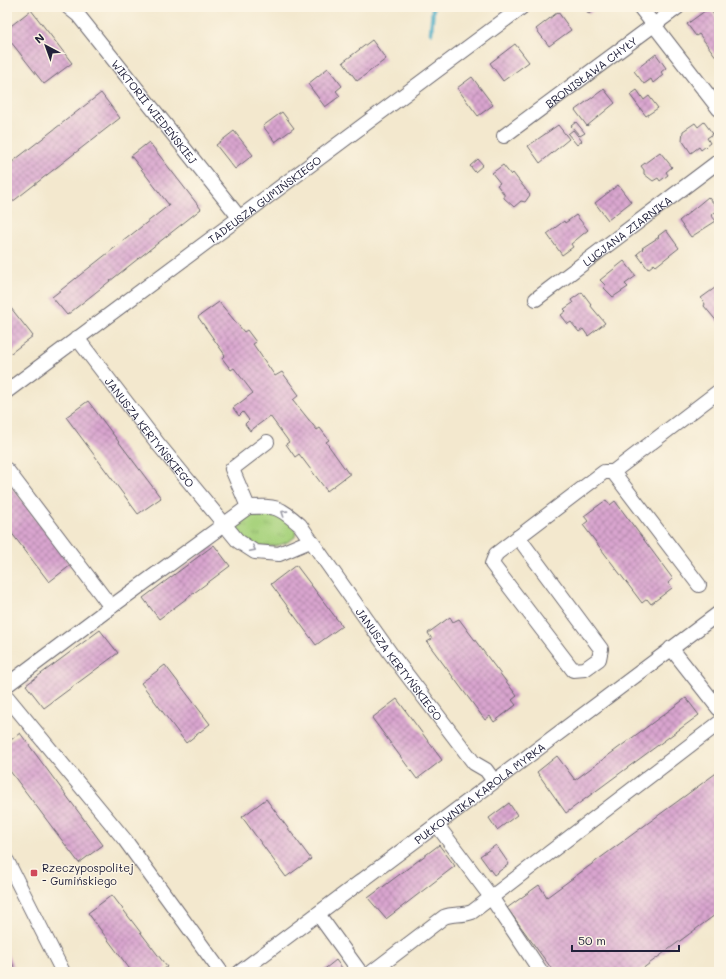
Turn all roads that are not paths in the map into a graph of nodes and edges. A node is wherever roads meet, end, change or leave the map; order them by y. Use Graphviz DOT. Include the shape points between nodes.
graph roads {
  1 [pos="68,7"];
  2 [pos="522,7"];
  3 [pos="640,7"];
  4 [pos="678,7"];
  5 [pos="653,25"];
  6 [pos="719,109"];
  7 [pos="504,136"];
  8 [pos="719,161"];
  9 [pos="239,217"];
  10 [pos="536,299"];
  11 [pos="77,338"];
  12 [pos="719,390"];
  13 [pos="7,391"];
  14 [pos="267,442"];
  15 [pos="7,470"];
  16 [pos="613,472"];
  17 [pos="248,507"];
  18 [pos="223,524"];
  19 [pos="518,537"];
  20 [pos="310,541"];
  21 [pos="699,585"];
  22 [pos="111,607"];
  23 [pos="719,613"];
  24 [pos="671,648"];
  25 [pos="7,685"];
  26 [pos="7,697"];
  27 [pos="719,709"];
  28 [pos="719,723"];
  29 [pos="494,781"];
  30 [pos="437,825"];
  31 [pos="7,860"];
  32 [pos="491,897"];
  33 [pos="318,914"];
  34 [pos="64,972"];
  35 [pos="222,972"];
  36 [pos="240,972"];
  37 [pos="360,972"];
  38 [pos="372,972"];
  39 [pos="541,972"];
  1 -- 9 [label="street, WIKTORII WIEDEŃSKIEJ" via="78,15"];
  2 -- 9 [label="street, TADEUSZA GUMIŃSKIEGO"];
  3 -- 5 [label="street"];
  4 -- 5 [label="street, BRONISŁAWA CHYŁY"];
  5 -- 6 [label="street"];
  5 -- 7 [label="street, BRONISŁAWA CHYŁY"];
  8 -- 10 [label="street, LUCJANA ZIARNIKA"];
  9 -- 11 [label="street, TADEUSZA GUMIŃSKIEGO"];
  11 -- 13 [label="street, TADEUSZA GUMIŃSKIEGO"];
  11 -- 18 [label="street, JANUSZA KERTYŃSKIEGO"];
  12 -- 16 [label="street"];
  14 -- 17 [label="street" via="232,469"];
  15 -- 22 [label="street"];
  16 -- 19 [label="street" via="604,472"];
  16 -- 21 [label="street"];
  17 -- 18 [label="street"];
  20 -- 17 [label="street, JANUSZA KERTYŃSKIEGO, one-way" via="300,525 284,510"];
  18 -- 20 [label="street, JANUSZA KERTYŃSKIEGO, one-way" via="238,541 255,552 279,554"];
  18 -- 22 [label="street"];
  19 -- 19 [label="street" via="601,649 599,659 585,669 573,670 492,564 496,554"];
  20 -- 29 [label="street, JANUSZA KERTYŃSKIEGO" via="474,764 486,770"];
  22 -- 25 [label="street"];
  23 -- 24 [label="street, PUŁKOWNIKA KAROLA MYRKA"];
  24 -- 27 [label="street"];
  24 -- 29 [label="street, PUŁKOWNIKA KAROLA MYRKA"];
  26 -- 35 [label="street" via="125,840"];
  28 -- 32 [label="street"];
  29 -- 30 [label="street, PUŁKOWNIKA KAROLA MYRKA"];
  30 -- 32 [label="street"];
  30 -- 33 [label="street, PUŁKOWNIKA KAROLA MYRKA"];
  31 -- 34 [label="street"];
  32 -- 38 [label="street" via="464,916 444,917"];
  32 -- 39 [label="street"];
  33 -- 36 [label="street, PUŁKOWNIKA KAROLA MYRKA"];
  33 -- 37 [label="street"];
}
